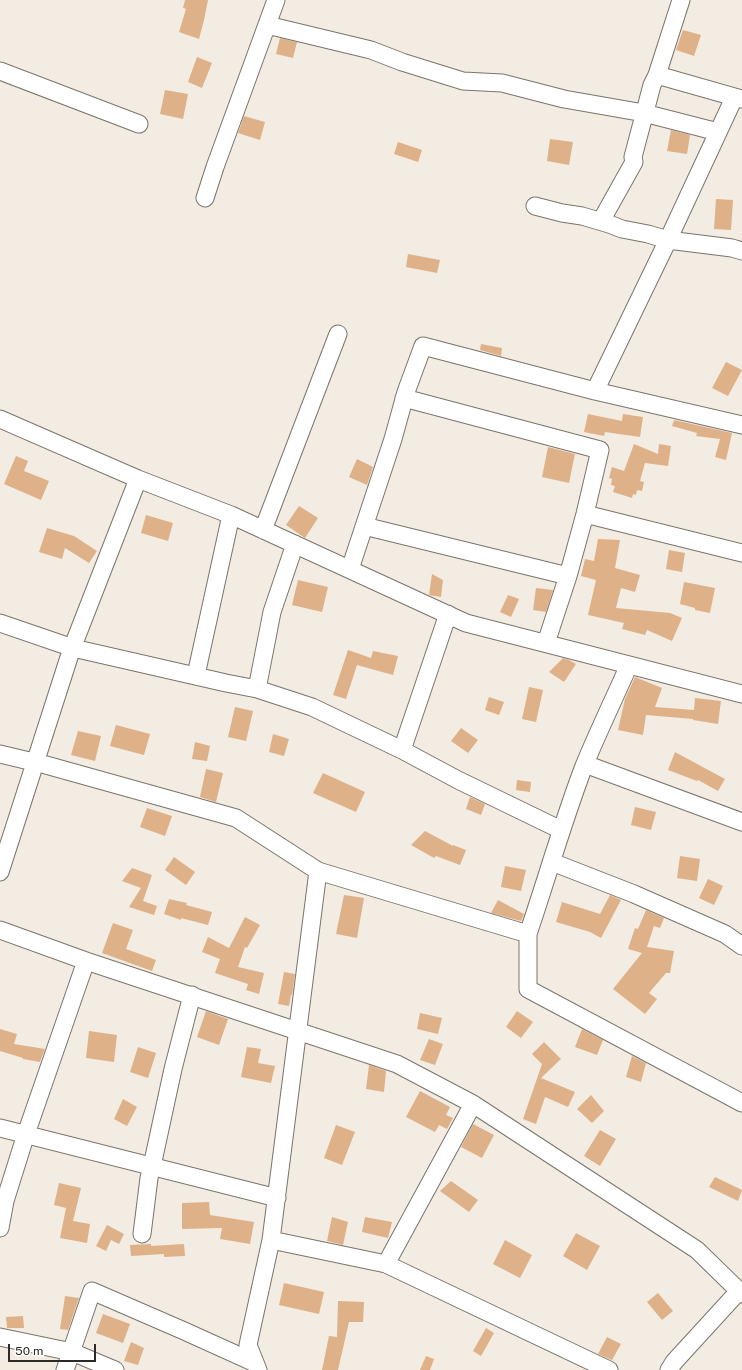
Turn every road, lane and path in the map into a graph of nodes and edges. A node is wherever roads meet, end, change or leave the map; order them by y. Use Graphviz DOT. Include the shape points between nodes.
graph roads {
  1 [pos="276,0"];
  2 [pos="678,1"];
  3 [pos="267,25"];
  4 [pos="0,72"];
  5 [pos="657,75"];
  6 [pos="738,99"];
  7 [pos="644,113"];
  8 [pos="139,124"];
  9 [pos="718,132"];
  10 [pos="206,198"];
  11 [pos="535,206"];
  12 [pos="601,221"];
  13 [pos="668,240"];
  14 [pos="742,250"];
  15 [pos="338,334"];
  16 [pos="595,392"];
  17 [pos="404,398"];
  18 [pos="0,419"];
  19 [pos="742,425"];
  20 [pos="138,479"];
  21 [pos="585,514"];
  22 [pos="231,515"];
  23 [pos="364,526"];
  24 [pos="263,530"];
  25 [pos="295,544"];
  26 [pos="742,553"];
  27 [pos="350,569"];
  28 [pos="568,576"];
  29 [pos="448,614"];
  30 [pos="0,623"];
  31 [pos="546,644"];
  32 [pos="73,648"];
  33 [pos="629,666"];
  34 [pos="196,675"];
  35 [pos="257,689"];
  36 [pos="742,694"];
  37 [pos="402,750"];
  38 [pos="0,754"];
  39 [pos="35,762"];
  40 [pos="585,764"];
  41 [pos="742,822"];
  42 [pos="561,830"];
  43 [pos="552,862"];
  44 [pos="318,871"];
  45 [pos="0,872"];
  46 [pos="0,930"];
  47 [pos="528,934"];
  48 [pos="742,946"];
  49 [pos="86,961"];
  50 [pos="192,995"];
  51 [pos="297,1031"];
  52 [pos="742,1103"];
  53 [pos="474,1104"];
  54 [pos="0,1128"];
  55 [pos="26,1134"];
  56 [pos="152,1166"];
  57 [pos="277,1198"];
  58 [pos="0,1228"];
  59 [pos="142,1234"];
  60 [pos="271,1240"];
  61 [pos="386,1264"];
  62 [pos="740,1293"];
  63 [pos="0,1337"];
  64 [pos="72,1352"];
  65 [pos="257,1366"];
  66 [pos="65,1370"];
  67 [pos="115,1370"];
  68 [pos="609,1370"];
  69 [pos="669,1370"];
  1 -- 3 [label="street"];
  2 -- 5 [label="street"];
  3 -- 7 [label="street" via="371,50 463,81 502,84 564,99"];
  3 -- 10 [label="street"];
  4 -- 8 [label="street"];
  5 -- 6 [label="street"];
  5 -- 7 [label="street"];
  6 -- 9 [label="street"];
  7 -- 9 [label="street"];
  7 -- 12 [label="street" via="634,162"];
  9 -- 13 [label="street"];
  11 -- 12 [label="street"];
  12 -- 13 [label="street"];
  13 -- 14 [label="street"];
  13 -- 16 [label="street"];
  15 -- 24 [label="street"];
  16 -- 17 [label="street" via="423,346"];
  16 -- 19 [label="street"];
  17 -- 21 [label="street" via="600,450"];
  17 -- 23 [label="street"];
  18 -- 20 [label="street"];
  20 -- 22 [label="street"];
  20 -- 32 [label="street"];
  21 -- 26 [label="street"];
  21 -- 28 [label="street"];
  22 -- 24 [label="street"];
  22 -- 34 [label="street"];
  23 -- 27 [label="street"];
  23 -- 28 [label="street"];
  24 -- 25 [label="street"];
  25 -- 27 [label="street"];
  25 -- 35 [label="street" via="272,612"];
  27 -- 29 [label="street"];
  28 -- 31 [label="street"];
  29 -- 31 [label="street" via="466,623"];
  29 -- 37 [label="street"];
  30 -- 32 [label="street"];
  31 -- 33 [label="street"];
  32 -- 34 [label="street"];
  32 -- 39 [label="street"];
  33 -- 36 [label="street"];
  33 -- 40 [label="street"];
  34 -- 35 [label="street"];
  35 -- 37 [label="street" via="312,707"];
  37 -- 42 [label="street"];
  38 -- 39 [label="street"];
  39 -- 44 [label="street" via="236,818"];
  39 -- 45 [label="street"];
  40 -- 41 [label="street"];
  40 -- 42 [label="street"];
  42 -- 43 [label="street"];
  43 -- 47 [label="street"];
  43 -- 48 [label="street" via="725,934"];
  44 -- 47 [label="street"];
  44 -- 51 [label="street"];
  46 -- 49 [label="street"];
  47 -- 52 [label="street" via="528,989"];
  49 -- 50 [label="street"];
  49 -- 55 [label="street"];
  50 -- 51 [label="street"];
  50 -- 56 [label="street"];
  51 -- 53 [label="street" via="397,1064"];
  51 -- 57 [label="street"];
  53 -- 61 [label="street"];
  53 -- 62 [label="street" via="697,1250"];
  54 -- 55 [label="street"];
  55 -- 56 [label="street"];
  55 -- 58 [label="street" via="5,1201"];
  56 -- 57 [label="street"];
  56 -- 59 [label="street"];
  57 -- 60 [label="street"];
  60 -- 61 [label="street"];
  60 -- 65 [label="street" via="248,1345"];
  61 -- 68 [label="street"];
  62 -- 69 [label="street"];
  63 -- 64 [label="street"];
  64 -- 65 [label="street" via="92,1291"];
  64 -- 66 [label="street"];
  64 -- 67 [label="street"];
}
